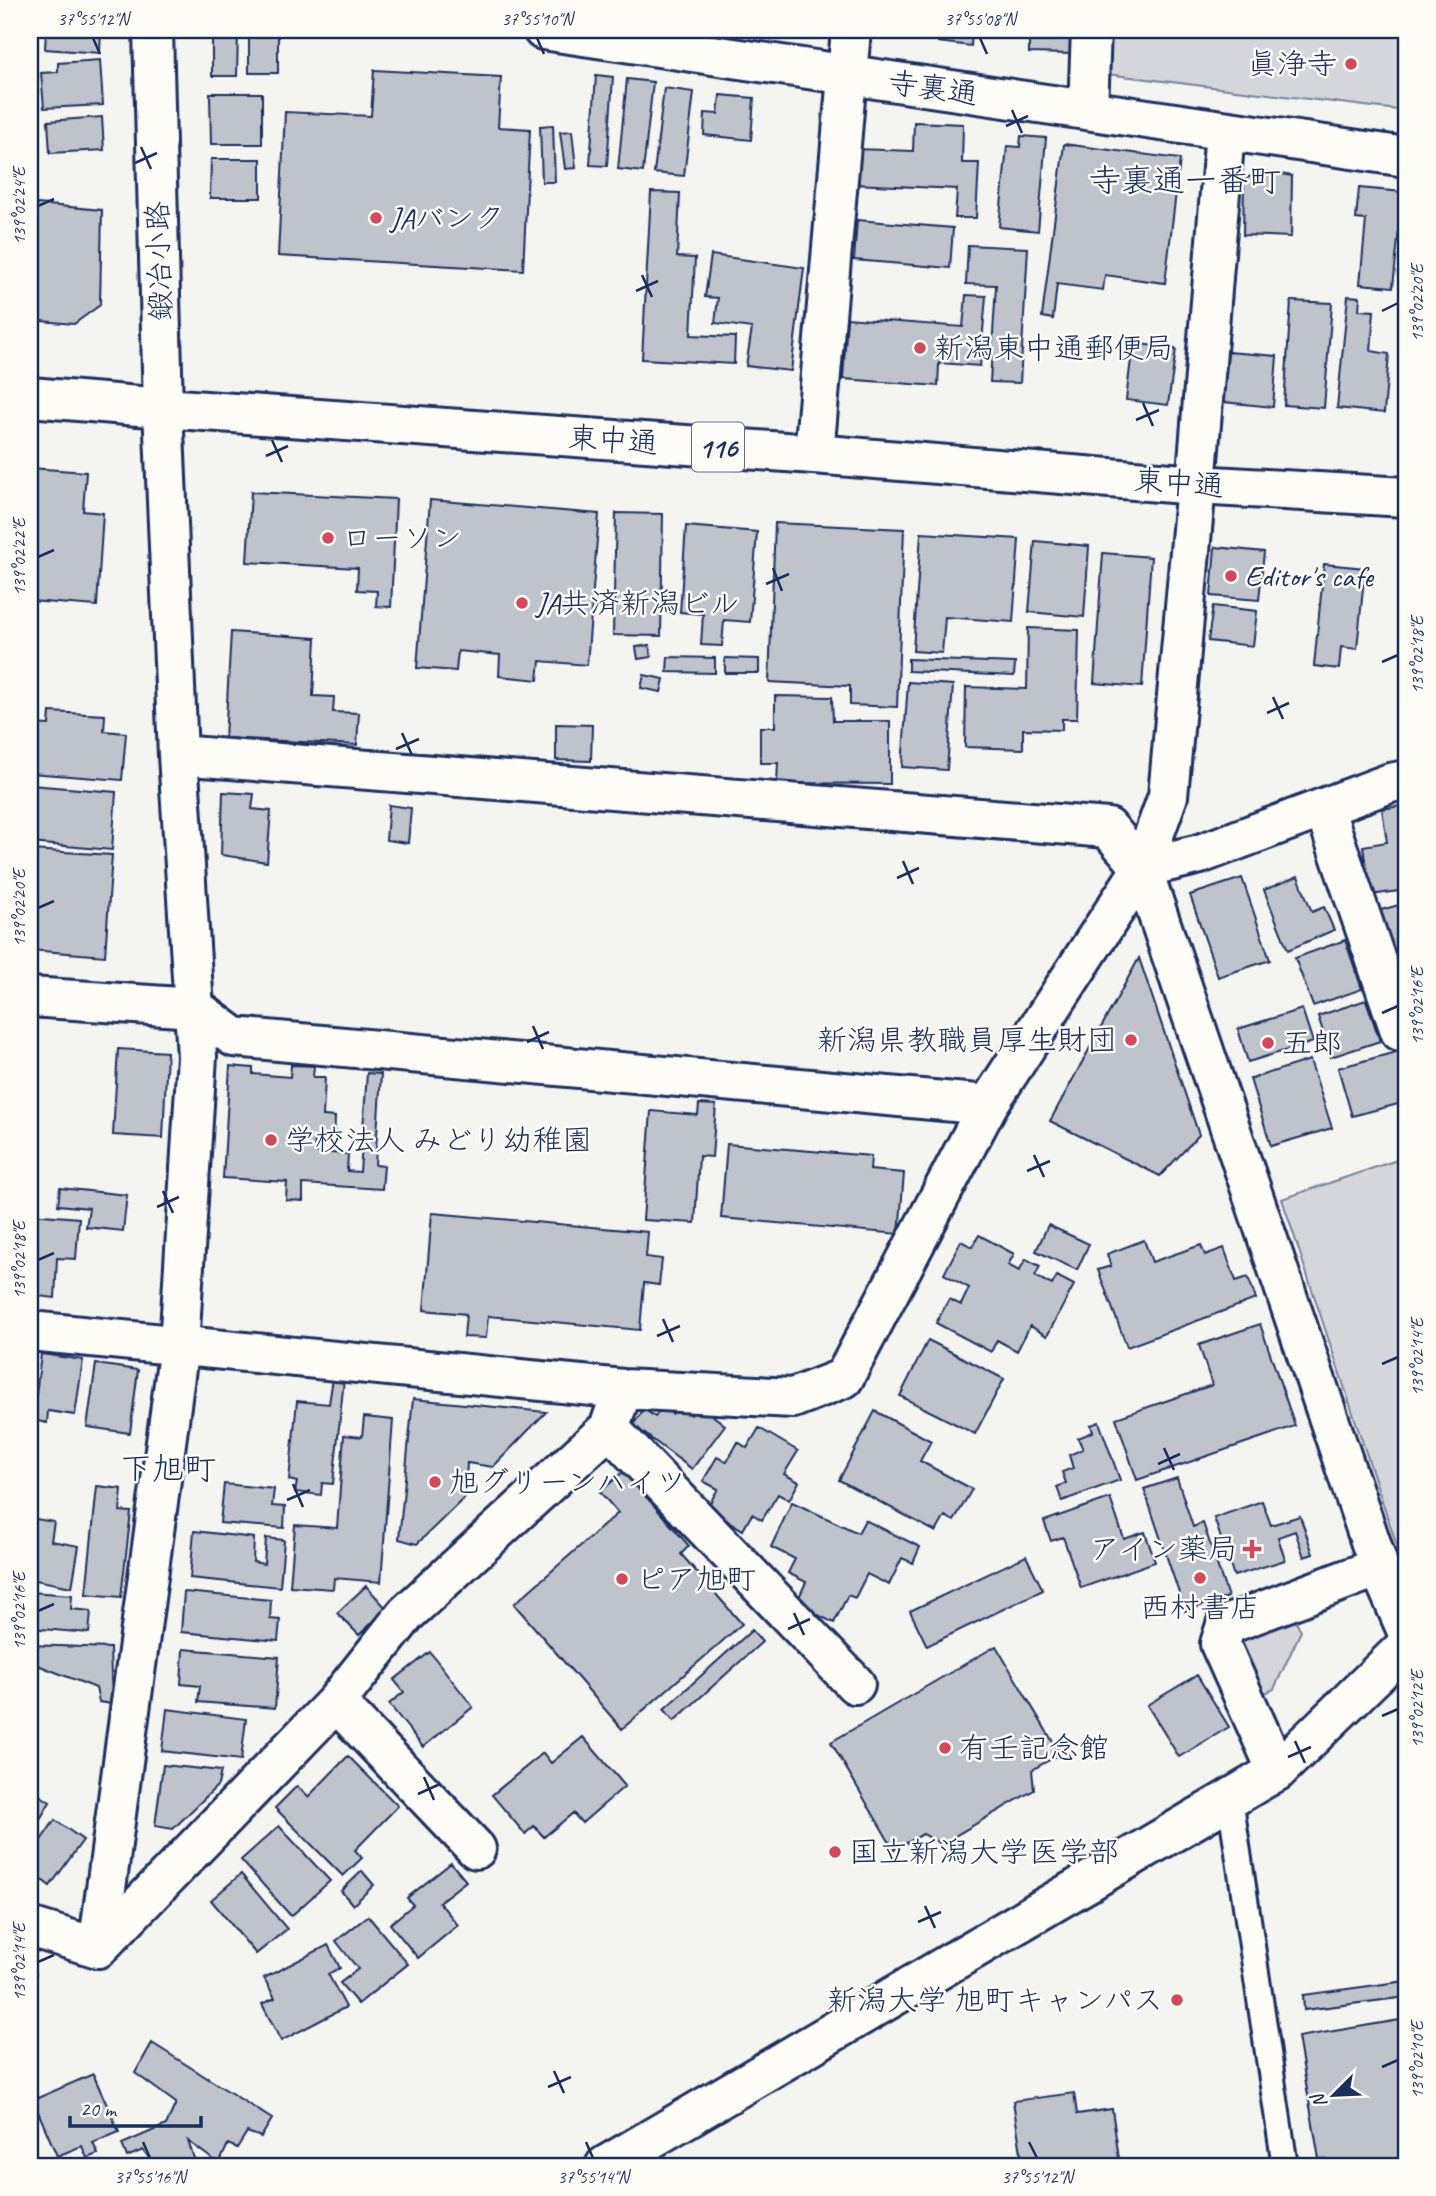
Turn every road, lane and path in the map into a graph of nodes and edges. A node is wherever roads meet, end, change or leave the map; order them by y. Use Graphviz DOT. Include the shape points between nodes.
graph roads {
  1 [pos="153,30"];
  2 [pos="543,30"];
  3 [pos="851,30"];
  4 [pos="1091,30"];
  5 [pos="847,75"];
  6 [pos="1088,110"];
  7 [pos="1225,131"];
  8 [pos="1406,157"];
  9 [pos="30,397"];
  10 [pos="163,408"];
  11 [pos="814,454"];
  12 [pos="1196,485"];
  13 [pos="1406,496"];
  14 [pos="178,755"];
  15 [pos="1406,780"];
  16 [pos="1324,808"];
  17 [pos="1142,868"];
  18 [pos="30,997"];
  19 [pos="195,1008"];
  20 [pos="1400,1031"];
  21 [pos="988,1105"];
  22 [pos="30,1331"];
  23 [pos="179,1346"];
  24 [pos="623,1389"];
  25 [pos="609,1428"];
  26 [pos="1379,1567"];
  27 [pos="1406,1629"];
  28 [pos="1406,1646"];
  29 [pos="855,1684"];
  30 [pos="336,1702"];
  31 [pos="1277,1771"];
  32 [pos="1230,1800"];
  33 [pos="476,1849"];
  34 [pos="30,1927"];
  35 [pos="98,1948"];
  36 [pos="605,2166"];
  37 [pos="1285,2166"];
  1 -- 10 [label="main road, 鍛冶小路"];
  2 -- 5 [label="main road, 寺裏通"];
  3 -- 5 [label="main road"];
  4 -- 6 [label="main road"];
  5 -- 6 [label="main road, 寺裏通"];
  5 -- 11 [label="main road"];
  6 -- 7 [label="main road, 寺裏通"];
  7 -- 8 [label="main road, 寺裏通"];
  7 -- 12 [label="main road"];
  9 -- 10 [label="main road, 東中通 / 116"];
  10 -- 11 [label="main road, 東中通 / 116"];
  10 -- 14 [label="main road, 鍛冶小路"];
  11 -- 12 [label="main road, 東中通 / 116"];
  12 -- 13 [label="main road, 東中通 / 116"];
  12 -- 17 [label="main road" via="1168,796"];
  14 -- 17 [label="main road" via="1108,828"];
  14 -- 19 [label="main road, 鍛冶小路"];
  15 -- 16 [label="main road"];
  16 -- 17 [label="main road" via="1200,854"];
  16 -- 20 [label="main road"];
  17 -- 21 [label="main road"];
  17 -- 26 [label="main road"];
  18 -- 19 [label="main road"];
  19 -- 21 [label="main road" via="234,1037"];
  19 -- 23 [label="main road, 鍛冶小路" via="197,1056"];
  21 -- 24 [label="main road" via="844,1378 793,1398"];
  22 -- 23 [label="main road"];
  23 -- 24 [label="main road"];
  23 -- 35 [label="main road, 鍛冶小路"];
  24 -- 25 [label="main road"];
  25 -- 29 [label="main road"];
  25 -- 30 [label="main road" via="406,1614"];
  26 -- 27 [label="main road"];
  26 -- 31 [label="main road" via="1226,1625 1220,1644"];
  28 -- 31 [label="main road"];
  30 -- 33 [label="main road"];
  30 -- 35 [label="main road"];
  31 -- 32 [label="main road"];
  32 -- 36 [label="main road"];
  32 -- 37 [label="lane"];
  34 -- 35 [label="main road"];
}
